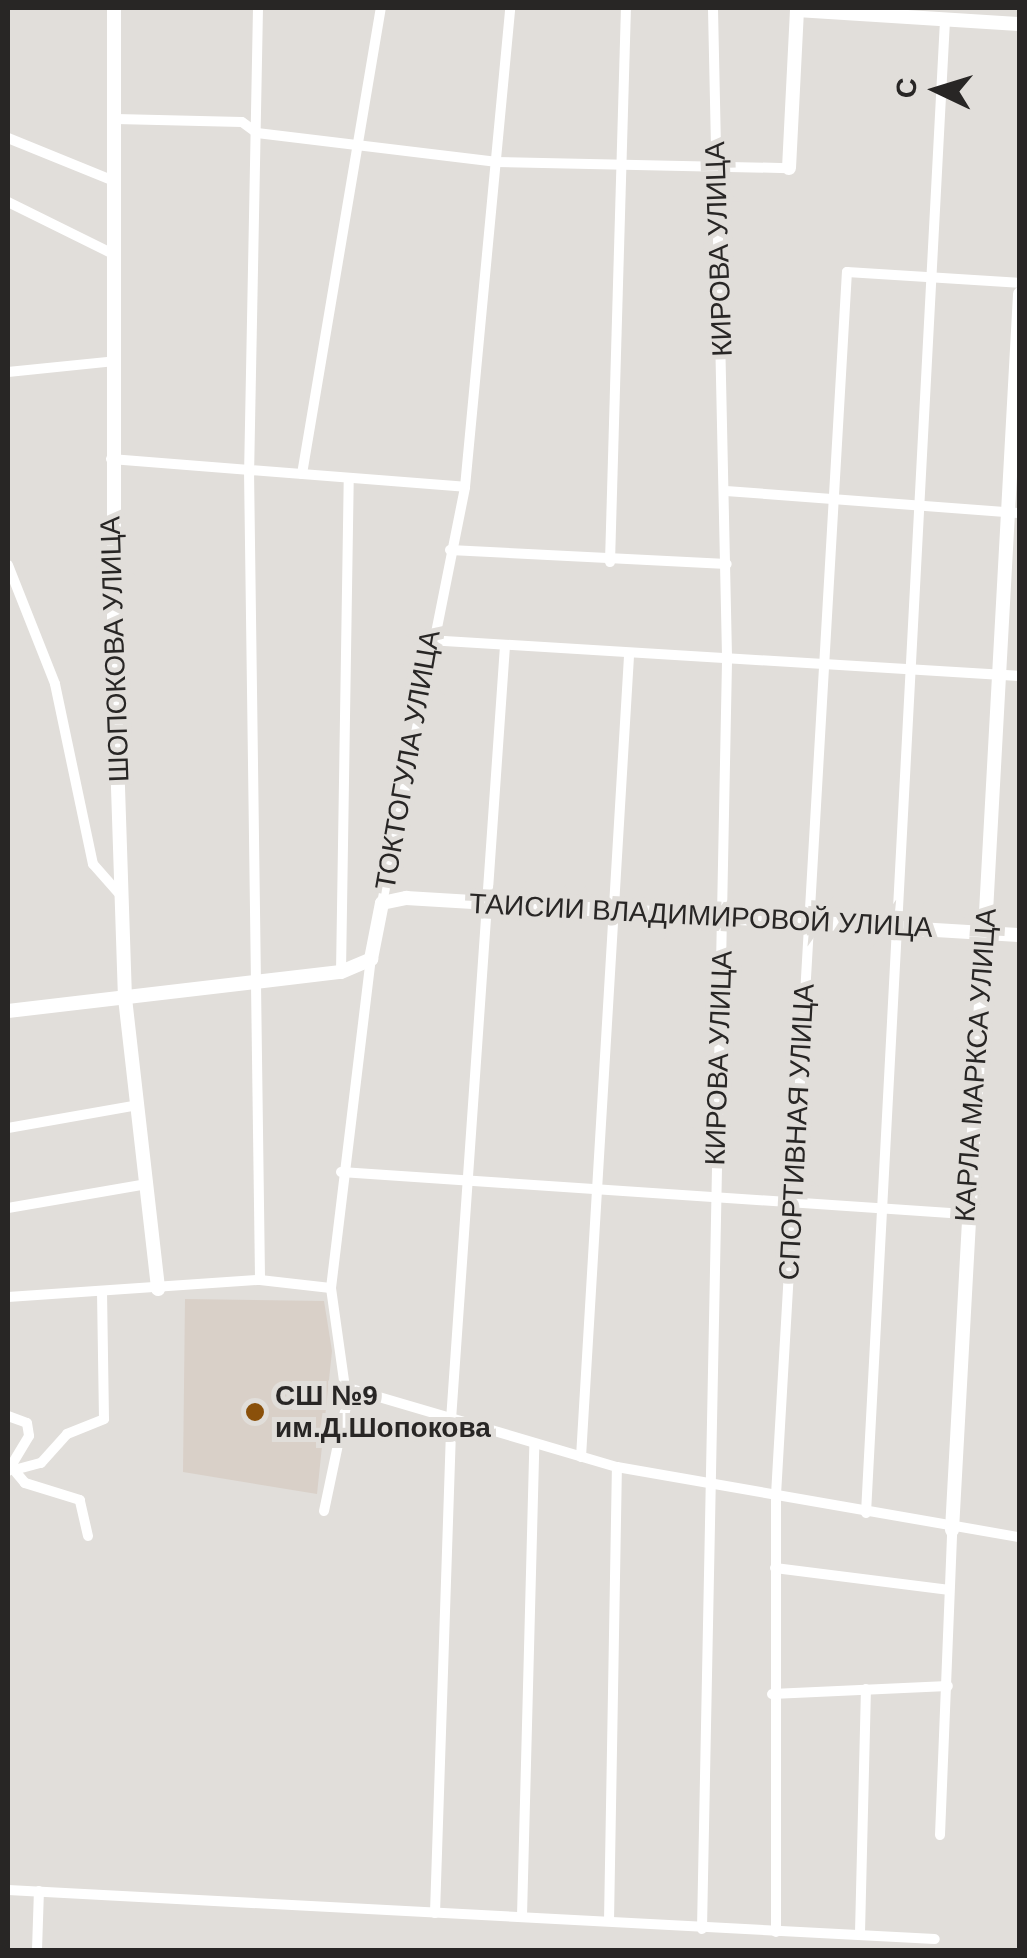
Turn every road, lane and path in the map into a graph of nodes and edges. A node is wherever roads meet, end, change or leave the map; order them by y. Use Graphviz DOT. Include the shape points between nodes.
graph roads {
  1 [pos="114,8"];
  2 [pos="258,8"];
  3 [pos="381,8"];
  4 [pos="510,8"];
  5 [pos="626,8"];
  6 [pos="713,8"];
  7 [pos="797,9"];
  8 [pos="945,21"];
  9 [pos="1020,24"];
  10 [pos="116,119"];
  11 [pos="258,133"];
  12 [pos="8,138"];
  13 [pos="352,146"];
  14 [pos="495,162"];
  15 [pos="627,164"];
  16 [pos="716,164"];
  17 [pos="790,168"];
  18 [pos="114,181"];
  19 [pos="8,202"];
  20 [pos="111,252"];
  21 [pos="933,278"];
  22 [pos="1020,283"];
  23 [pos="1020,294"];
  24 [pos="108,362"];
  25 [pos="8,372"];
  26 [pos="111,460"];
  27 [pos="249,470"];
  28 [pos="302,474"];
  29 [pos="350,478"];
  30 [pos="465,487"];
  31 [pos="726,491"];
  32 [pos="833,503"];
  33 [pos="919,508"];
  34 [pos="1013,513"];
  35 [pos="450,550"];
  36 [pos="610,562"];
  37 [pos="727,564"];
  38 [pos="9,571"];
  39 [pos="428,640"];
  40 [pos="505,646"];
  41 [pos="629,655"];
  42 [pos="727,656"];
  43 [pos="824,666"];
  44 [pos="914,669"];
  45 [pos="1001,675"];
  46 [pos="1020,676"];
  47 [pos="124,899"];
  48 [pos="382,903"];
  49 [pos="490,904"];
  50 [pos="616,909"];
  51 [pos="725,917"];
  52 [pos="809,926"];
  53 [pos="900,928"];
  54 [pos="986,933"];
  55 [pos="1020,935"];
  56 [pos="371,959"];
  57 [pos="341,972"];
  58 [pos="260,982"];
  59 [pos="125,998"];
  60 [pos="8,1011"];
  61 [pos="139,1105"];
  62 [pos="8,1128"];
  63 [pos="340,1172"];
  64 [pos="473,1180"];
  65 [pos="147,1184"];
  66 [pos="602,1185"];
  67 [pos="714,1194"];
  68 [pos="792,1198"];
  69 [pos="882,1206"];
  70 [pos="8,1208"];
  71 [pos="965,1214"];
  72 [pos="260,1280"];
  73 [pos="158,1288"];
  74 [pos="330,1288"];
  75 [pos="102,1293"];
  76 [pos="8,1297"];
  77 [pos="345,1387"];
  78 [pos="8,1416"];
  79 [pos="451,1420"];
  80 [pos="534,1444"];
  81 [pos="581,1458"];
  82 [pos="617,1467"];
  83 [pos="11,1471"];
  84 [pos="708,1482"];
  85 [pos="776,1494"];
  86 [pos="324,1512"];
  87 [pos="866,1512"];
  88 [pos="952,1530"];
  89 [pos="88,1536"];
  90 [pos="1020,1537"];
  91 [pos="775,1568"];
  92 [pos="948,1590"];
  93 [pos="948,1686"];
  94 [pos="866,1690"];
  95 [pos="772,1694"];
  96 [pos="940,1835"];
  97 [pos="8,1890"];
  98 [pos="39,1891"];
  99 [pos="435,1913"];
  100 [pos="522,1916"];
  101 [pos="609,1921"];
  102 [pos="702,1929"];
  103 [pos="776,1932"];
  104 [pos="860,1934"];
  105 [pos="935,1939"];
  106 [pos="36,1950"];
  1 -- 10 [label="street, ШОПОКОВА УЛИЦА"];
  2 -- 11 [label="street"];
  3 -- 13 [label="street"];
  4 -- 14 [label="street, ТОКТОГУЛА УЛИЦА"];
  5 -- 15 [label="street"];
  6 -- 16 [label="street, КИРОВА УЛИЦА"];
  7 -- 8 [label="street"];
  7 -- 17 [label="street"];
  8 -- 9 [label="street"];
  8 -- 21 [label="street"];
  10 -- 11 [label="street" via="242,122"];
  10 -- 18 [label="street, ШОПОКОВА УЛИЦА"];
  11 -- 13 [label="street"];
  11 -- 27 [label="street"];
  12 -- 18 [label="street"];
  13 -- 14 [label="street"];
  13 -- 28 [label="street"];
  14 -- 15 [label="street"];
  14 -- 30 [label="street, ТОКТОГУЛА УЛИЦА"];
  15 -- 16 [label="street"];
  15 -- 36 [label="street"];
  16 -- 17 [label="street"];
  16 -- 31 [label="street, КИРОВА УЛИЦА"];
  18 -- 20 [label="street, ШОПОКОВА УЛИЦА"];
  19 -- 20 [label="street"];
  20 -- 24 [label="street, ШОПОКОВА УЛИЦА"];
  21 -- 22 [label="street"];
  21 -- 32 [label="street, СПОРТИВНАЯ УЛИЦА" via="847,272"];
  21 -- 33 [label="street"];
  23 -- 34 [label="street, КАРЛА МАРКСА УЛИЦА"];
  24 -- 25 [label="street"];
  24 -- 26 [label="street, ШОПОКОВА УЛИЦА"];
  26 -- 27 [label="street"];
  26 -- 47 [label="street, ШОПОКОВА УЛИЦА"];
  27 -- 28 [label="street"];
  27 -- 58 [label="street"];
  28 -- 29 [label="street"];
  29 -- 30 [label="street"];
  29 -- 57 [label="street"];
  30 -- 35 [label="street, ТОКТОГУЛА УЛИЦА"];
  31 -- 32 [label="street"];
  31 -- 37 [label="street, КИРОВА УЛИЦА"];
  32 -- 33 [label="street"];
  32 -- 43 [label="street, СПОРТИВНАЯ УЛИЦА"];
  33 -- 34 [label="street"];
  33 -- 44 [label="street"];
  34 -- 45 [label="street, КАРЛА МАРКСА УЛИЦА"];
  35 -- 36 [label="street"];
  35 -- 39 [label="street, ТОКТОГУЛА УЛИЦА"];
  36 -- 37 [label="street"];
  37 -- 42 [label="street, КИРОВА УЛИЦА"];
  38 -- 47 [label="street" via="55,684 94,864"];
  39 -- 40 [label="street"];
  39 -- 48 [label="street, ТОКТОГУЛА УЛИЦА"];
  40 -- 41 [label="street"];
  40 -- 49 [label="street"];
  41 -- 42 [label="street"];
  41 -- 50 [label="street"];
  42 -- 43 [label="street"];
  42 -- 51 [label="street, КИРОВА УЛИЦА"];
  43 -- 44 [label="street"];
  43 -- 52 [label="street, СПОРТИВНАЯ УЛИЦА"];
  44 -- 45 [label="street"];
  44 -- 53 [label="street"];
  45 -- 46 [label="street"];
  45 -- 54 [label="street, КАРЛА МАРКСА УЛИЦА"];
  47 -- 59 [label="street, ШОПОКОВА УЛИЦА"];
  48 -- 49 [label="street, ТАИСИИ ВЛАДИМИРОВОЙ УЛИЦА"];
  48 -- 56 [label="street, ТОКТОГУЛА УЛИЦА"];
  49 -- 50 [label="street, ТАИСИИ ВЛАДИМИРОВОЙ УЛИЦА"];
  49 -- 64 [label="street"];
  50 -- 51 [label="street, ТАИСИИ ВЛАДИМИРОВОЙ УЛИЦА"];
  50 -- 66 [label="street"];
  51 -- 52 [label="street, ТАИСИИ ВЛАДИМИРОВОЙ УЛИЦА"];
  51 -- 67 [label="street, КИРОВА УЛИЦА"];
  52 -- 53 [label="street, ТАИСИИ ВЛАДИМИРОВОЙ УЛИЦА"];
  52 -- 68 [label="street, СПОРТИВНАЯ УЛИЦА"];
  53 -- 54 [label="street, ТАИСИИ ВЛАДИМИРОВОЙ УЛИЦА"];
  53 -- 69 [label="street"];
  54 -- 55 [label="street, ТАИСИИ ВЛАДИМИРОВОЙ УЛИЦА"];
  54 -- 71 [label="street, КАРЛА МАРКСА УЛИЦА"];
  56 -- 57 [label="street"];
  56 -- 63 [label="street, ТОКТОГУЛА УЛИЦА"];
  57 -- 58 [label="street"];
  58 -- 59 [label="street"];
  58 -- 72 [label="street"];
  59 -- 60 [label="street"];
  59 -- 61 [label="street, ШОПОКОВА УЛИЦА"];
  61 -- 62 [label="street"];
  61 -- 65 [label="street, ШОПОКОВА УЛИЦА"];
  63 -- 64 [label="street"];
  63 -- 74 [label="street, ТОКТОГУЛА УЛИЦА"];
  64 -- 66 [label="street"];
  64 -- 79 [label="street"];
  65 -- 70 [label="street"];
  65 -- 73 [label="street, ШОПОКОВА УЛИЦА"];
  66 -- 67 [label="street"];
  66 -- 81 [label="street"];
  67 -- 68 [label="street"];
  67 -- 84 [label="street, КИРОВА УЛИЦА"];
  68 -- 69 [label="street"];
  68 -- 85 [label="street, СПОРТИВНАЯ УЛИЦА"];
  69 -- 71 [label="street"];
  69 -- 87 [label="street"];
  71 -- 88 [label="street, КАРЛА МАРКСА УЛИЦА"];
  72 -- 73 [label="street"];
  72 -- 74 [label="street"];
  73 -- 75 [label="street"];
  74 -- 77 [label="street, ТОКТОГУЛА УЛИЦА"];
  75 -- 76 [label="street"];
  75 -- 83 [label="street" via="104,1419 67,1434 41,1463"];
  77 -- 79 [label="street"];
  77 -- 86 [label="street, ТОКТОГУЛА УЛИЦА"];
  78 -- 83 [label="street" via="27,1423 29,1436"];
  79 -- 80 [label="street"];
  79 -- 99 [label="street"];
  80 -- 81 [label="street"];
  80 -- 100 [label="street"];
  81 -- 82 [label="street"];
  82 -- 84 [label="street"];
  82 -- 101 [label="street"];
  83 -- 89 [label="street" via="25,1483 80,1500"];
  84 -- 85 [label="street"];
  84 -- 102 [label="street, КИРОВА УЛИЦА"];
  85 -- 87 [label="street"];
  85 -- 91 [label="street, СПОРТИВНАЯ УЛИЦА"];
  87 -- 88 [label="street"];
  88 -- 90 [label="street"];
  88 -- 92 [label="street, КАРЛА МАРКСА УЛИЦА"];
  91 -- 92 [label="street"];
  91 -- 95 [label="street, СПОРТИВНАЯ УЛИЦА"];
  92 -- 93 [label="street, КАРЛА МАРКСА УЛИЦА"];
  93 -- 94 [label="street"];
  93 -- 96 [label="street, КАРЛА МАРКСА УЛИЦА"];
  94 -- 95 [label="street"];
  94 -- 104 [label="street"];
  95 -- 103 [label="street, СПОРТИВНАЯ УЛИЦА"];
  97 -- 98 [label="street"];
  98 -- 99 [label="street"];
  98 -- 106 [label="street"];
  99 -- 100 [label="street"];
  100 -- 101 [label="street"];
  101 -- 102 [label="street"];
  102 -- 103 [label="street"];
  103 -- 104 [label="street"];
  104 -- 105 [label="street"];
}
